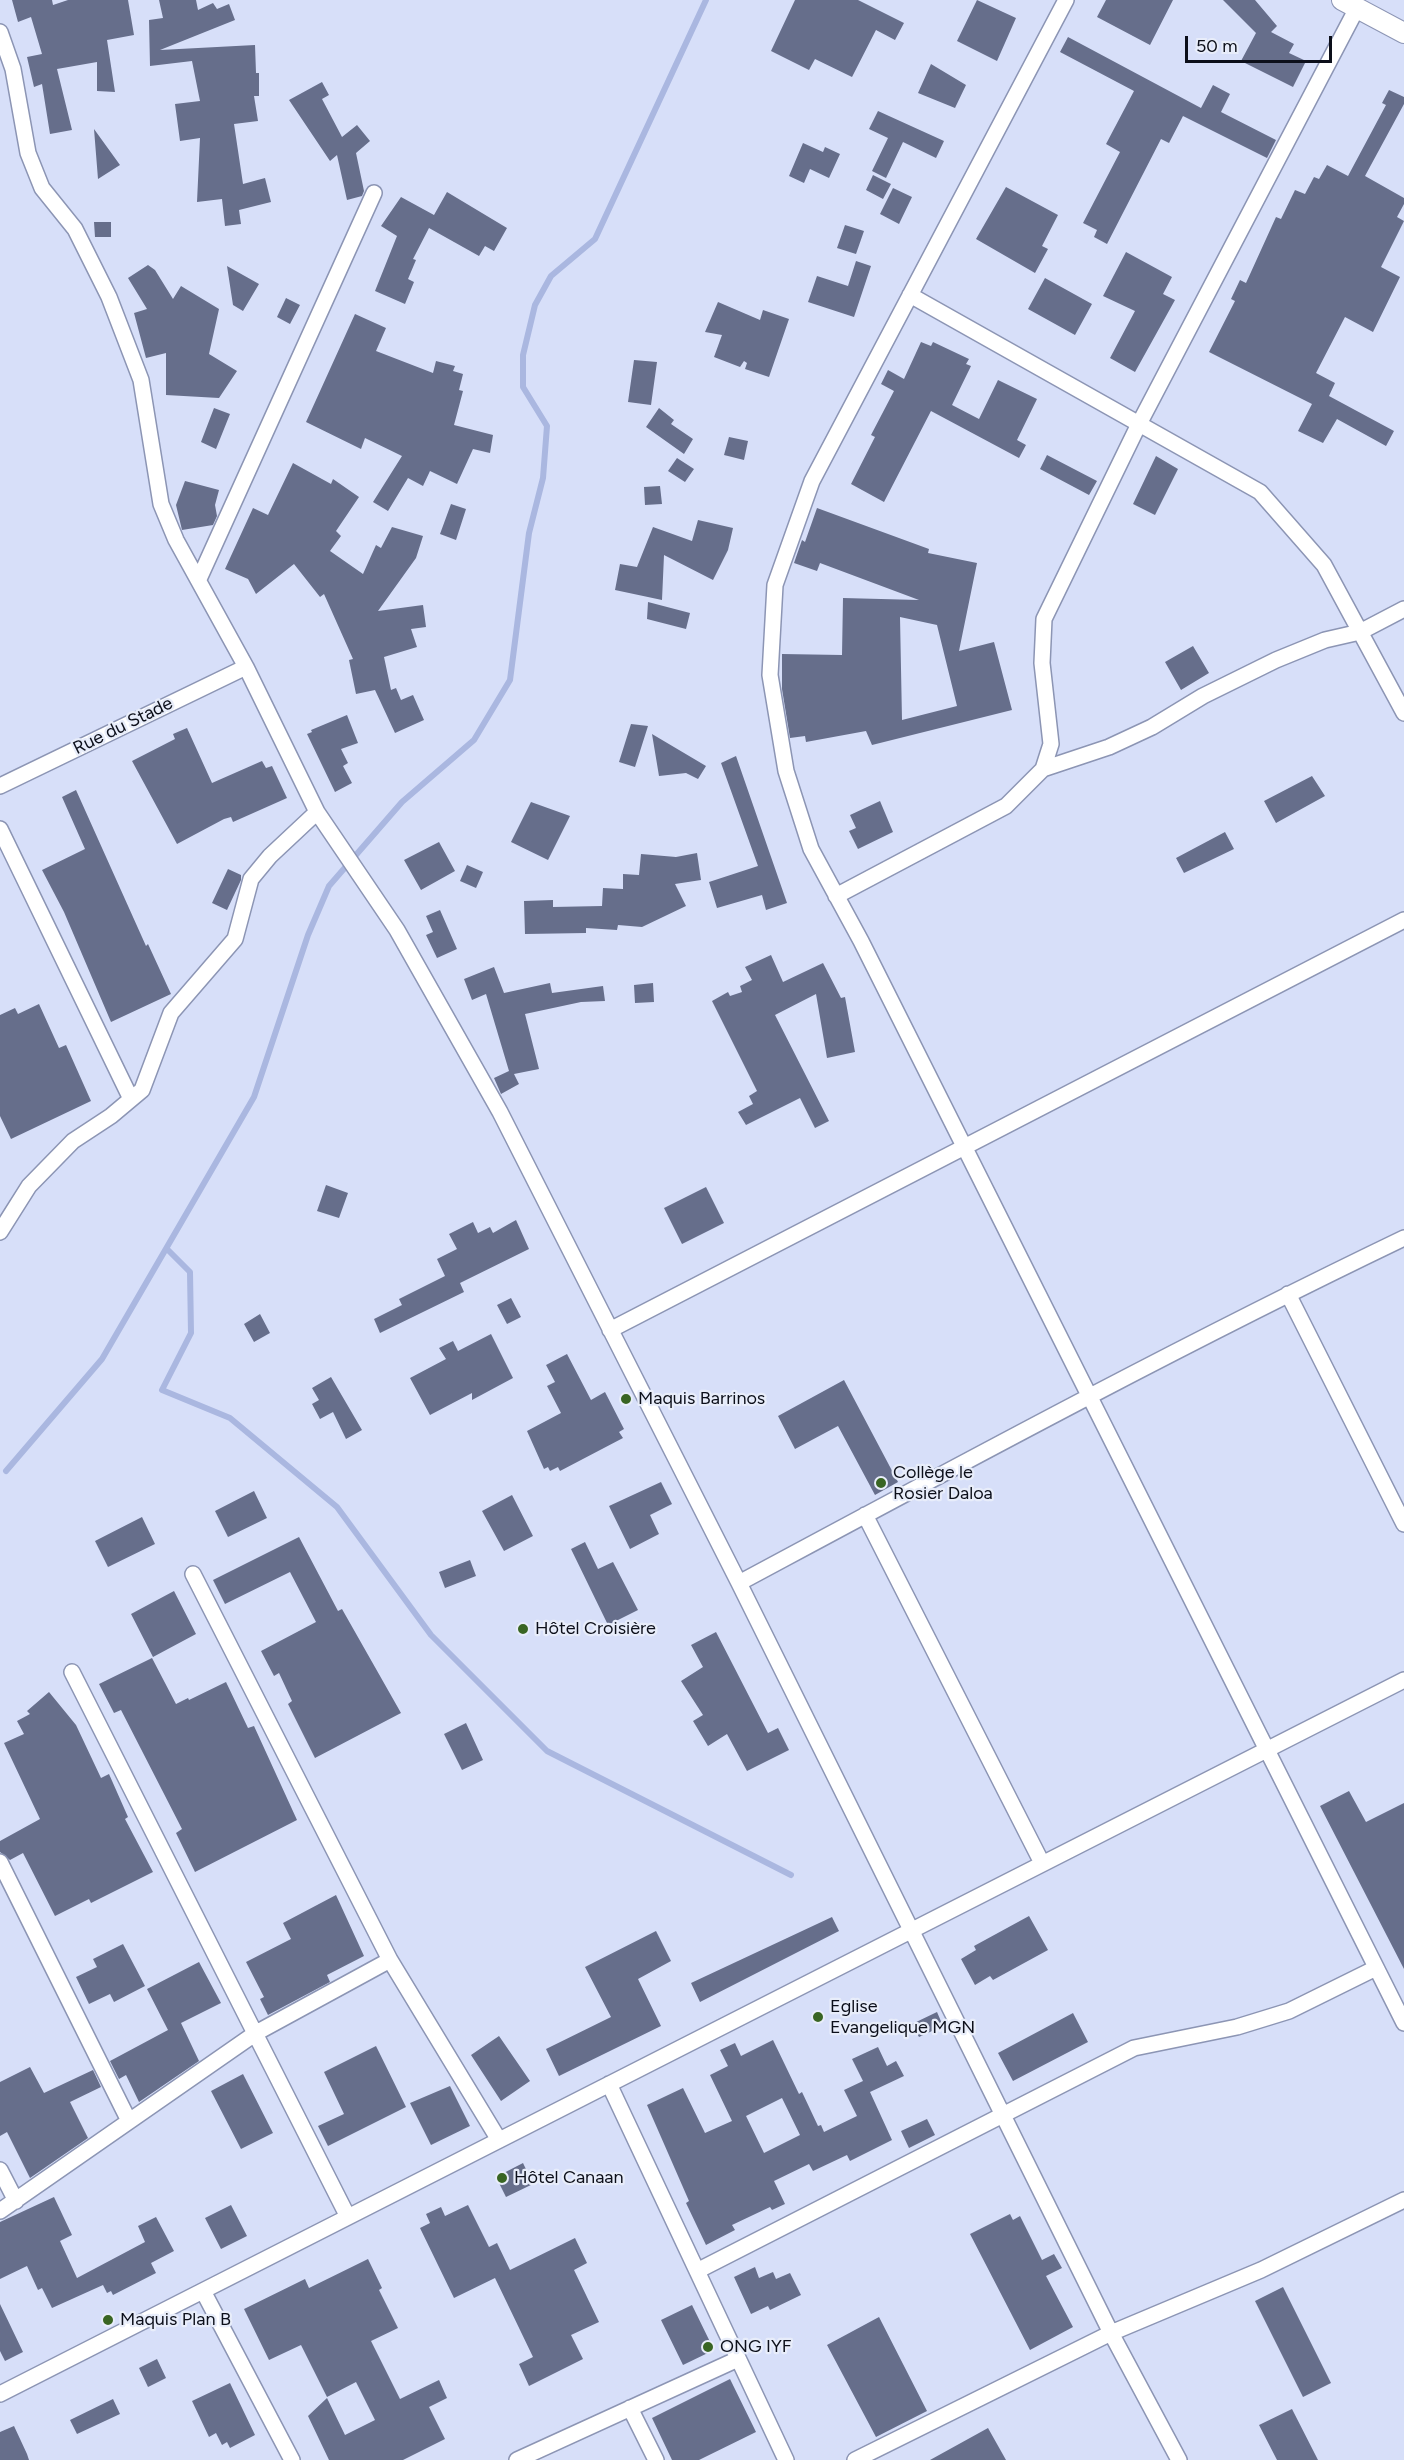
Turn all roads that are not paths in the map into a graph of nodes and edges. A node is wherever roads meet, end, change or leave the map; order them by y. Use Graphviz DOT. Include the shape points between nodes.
graph roads {
  1 [pos="1066,0"];
  2 [pos="1350,4"];
  3 [pos="0,32"];
  4 [pos="1404,33"];
  5 [pos="374,193"];
  6 [pos="910,296"];
  7 [pos="1139,424"];
  8 [pos="199,579"];
  9 [pos="1404,609"];
  10 [pos="1360,632"];
  11 [pos="246,667"];
  12 [pos="1404,713"];
  13 [pos="1043,769"];
  14 [pos="0,786"];
  15 [pos="317,812"];
  16 [pos="0,829"];
  17 [pos="836,896"];
  18 [pos="1404,920"];
  19 [pos="131,1100"];
  20 [pos="964,1147"];
  21 [pos="0,1232"];
  22 [pos="1404,1238"];
  23 [pos="1288,1294"];
  24 [pos="610,1330"];
  25 [pos="1089,1395"];
  26 [pos="865,1515"];
  27 [pos="1404,1524"];
  28 [pos="193,1574"];
  29 [pos="739,1582"];
  30 [pos="72,1671"];
  31 [pos="1404,1680"];
  32 [pos="1266,1749"];
  33 [pos="0,1862"];
  34 [pos="1042,1863"];
  35 [pos="910,1931"];
  36 [pos="390,1960"];
  37 [pos="1376,1968"];
  38 [pos="1404,2023"];
  39 [pos="256,2033"];
  40 [pos="609,2084"];
  41 [pos="1001,2114"];
  42 [pos="129,2121"];
  43 [pos="498,2140"];
  44 [pos="0,2170"];
  45 [pos="1404,2200"];
  46 [pos="16,2201"];
  47 [pos="0,2211"];
  48 [pos="348,2217"];
  49 [pos="697,2271"];
  50 [pos="203,2291"];
  51 [pos="1111,2333"];
  52 [pos="738,2360"];
  53 [pos="0,2394"];
  54 [pos="630,2408"];
  55 [pos="292,2460"];
  56 [pos="517,2460"];
  57 [pos="656,2460"];
  58 [pos="786,2460"];
  59 [pos="855,2460"];
  60 [pos="1179,2460"];
  1 -- 6 [label="street"];
  2 -- 4 [label="street"];
  2 -- 7 [label="street"];
  3 -- 8 [label="street" via="13,69 28,153 42,188 75,229 109,297 141,380 161,504"];
  5 -- 8 [label="street"];
  6 -- 7 [label="street"];
  6 -- 17 [label="street" via="812,482 775,585 770,675 786,771 811,849"];
  7 -- 10 [label="street" via="1260,492 1324,565"];
  7 -- 13 [label="street" via="1044,619 1042,663 1051,744"];
  8 -- 11 [label="street"];
  9 -- 10 [label="street"];
  10 -- 12 [label="street"];
  10 -- 13 [label="street" via="1325,640 1276,660 1109,747"];
  11 -- 14 [label="street, Rue du Stade"];
  11 -- 15 [label="street"];
  13 -- 17 [label="street" via="1006,806"];
  15 -- 19 [label="street" via="251,879 235,939 171,1013 142,1090"];
  15 -- 24 [label="street" via="397,930 432,991 500,1112"];
  16 -- 19 [label="street"];
  17 -- 20 [label="street"];
  18 -- 20 [label="street"];
  19 -- 21 [label="street" via="74,1141 29,1186"];
  20 -- 24 [label="street"];
  20 -- 25 [label="street"];
  22 -- 23 [label="street"];
  23 -- 25 [label="street"];
  23 -- 27 [label="street"];
  24 -- 29 [label="street"];
  25 -- 26 [label="street"];
  25 -- 32 [label="street"];
  26 -- 29 [label="street"];
  26 -- 34 [label="street"];
  28 -- 36 [label="street"];
  29 -- 35 [label="street"];
  30 -- 39 [label="street"];
  31 -- 32 [label="street"];
  32 -- 34 [label="street"];
  32 -- 37 [label="street"];
  33 -- 42 [label="street"];
  34 -- 35 [label="street"];
  35 -- 40 [label="street"];
  35 -- 41 [label="street"];
  36 -- 39 [label="street"];
  36 -- 43 [label="street"];
  37 -- 38 [label="street"];
  37 -- 41 [label="street" via="1289,2011 1237,2028 1134,2048"];
  39 -- 42 [label="street"];
  39 -- 48 [label="street"];
  40 -- 43 [label="street"];
  40 -- 49 [label="street"];
  41 -- 49 [label="street"];
  41 -- 51 [label="street"];
  42 -- 46 [label="street"];
  43 -- 48 [label="street"];
  44 -- 46 [label="street"];
  45 -- 51 [label="street" via="1261,2271"];
  46 -- 47 [label="street"];
  48 -- 50 [label="street"];
  49 -- 52 [label="street"];
  50 -- 53 [label="street"];
  50 -- 55 [label="street"];
  51 -- 59 [label="street"];
  51 -- 60 [label="street"];
  52 -- 54 [label="street"];
  52 -- 58 [label="street"];
  54 -- 56 [label="street"];
  54 -- 57 [label="street"];
}
